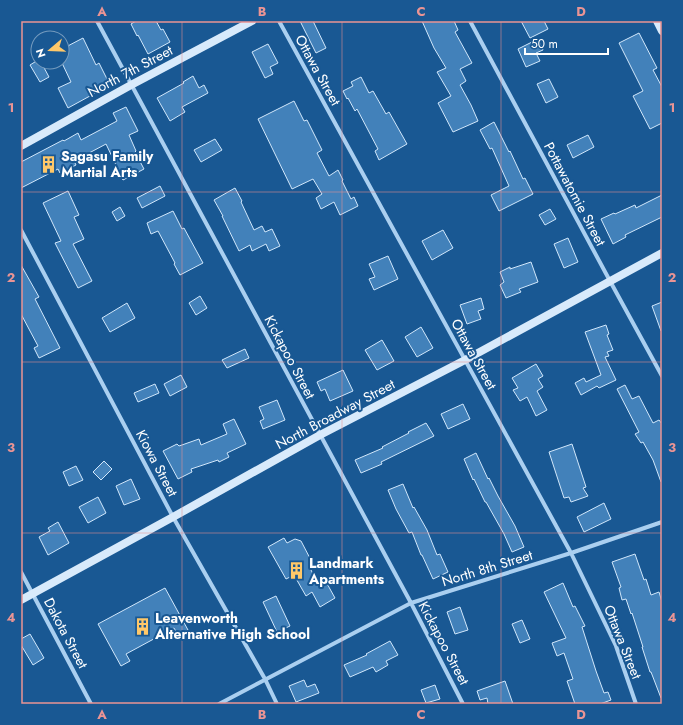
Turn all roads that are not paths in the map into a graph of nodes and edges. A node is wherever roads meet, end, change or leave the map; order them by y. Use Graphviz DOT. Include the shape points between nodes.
graph roads {
  1 [pos="97,21"];
  2 [pos="252,21"];
  3 [pos="279,21"];
  4 [pos="470,21"];
  5 [pos="657,21"];
  6 [pos="662,31"];
  7 [pos="131,85"];
  8 [pos="21,146"];
  9 [pos="21,230"];
  10 [pos="662,253"];
  11 [pos="610,281"];
  12 [pos="465,360"];
  13 [pos="662,376"];
  14 [pos="320,435"];
  15 [pos="173,517"];
  16 [pos="662,522"];
  17 [pos="571,553"];
  18 [pos="21,572"];
  19 [pos="33,594"];
  20 [pos="21,600"];
  21 [pos="411,603"];
  22 [pos="265,679"];
  23 [pos="91,704"];
  24 [pos="219,704"];
  25 [pos="277,704"];
  26 [pos="463,704"];
  27 [pos="636,704"];
  1 -- 7 [label="street, Kickapoo Street"];
  2 -- 7 [label="street, North 7th Street"];
  3 -- 12 [label="street, Ottawa Street"];
  4 -- 11 [label="street, Pottawatomie Street"];
  5 -- 6 [label="street"];
  7 -- 8 [label="street, North 7th Street"];
  7 -- 14 [label="street, Kickapoo Street"];
  9 -- 15 [label="street, Kiowa Street"];
  10 -- 11 [label="street, North Broadway Street"];
  11 -- 12 [label="street, North Broadway Street"];
  11 -- 13 [label="street, Pottawatomie Street"];
  12 -- 14 [label="street, North Broadway Street"];
  12 -- 17 [label="street, Ottawa Street"];
  14 -- 15 [label="street, North Broadway Street"];
  14 -- 21 [label="street, Kickapoo Street"];
  15 -- 19 [label="street, North Broadway Street"];
  15 -- 22 [label="street, Kiowa Street"];
  16 -- 17 [label="street, North 8th Street"];
  17 -- 21 [label="street, North 8th Street"];
  17 -- 27 [label="street, Ottawa Street" via="616,646"];
  18 -- 19 [label="street, Dakota Street"];
  19 -- 20 [label="street, North Broadway Street"];
  19 -- 23 [label="street, Dakota Street"];
  21 -- 22 [label="street, North 8th Street"];
  21 -- 26 [label="street, Kickapoo Street"];
  22 -- 24 [label="street, North 8th Street"];
  22 -- 25 [label="street, Kiowa Street"];
}
